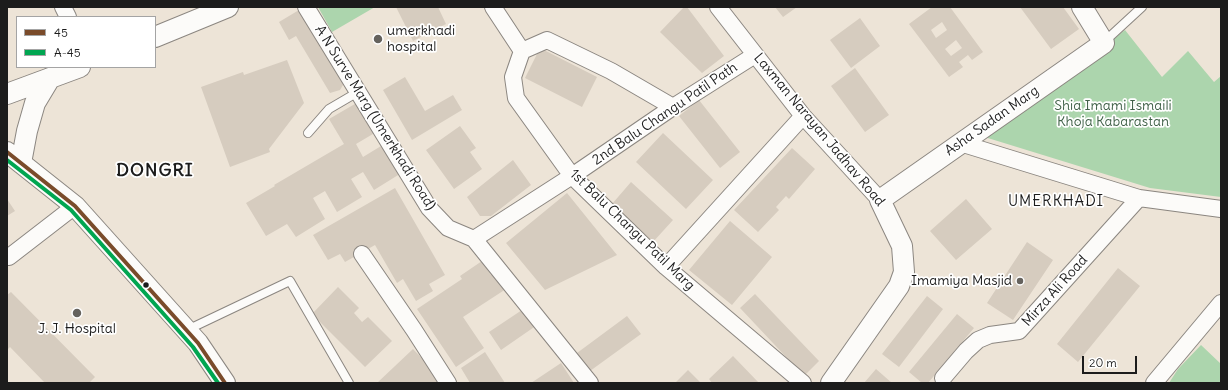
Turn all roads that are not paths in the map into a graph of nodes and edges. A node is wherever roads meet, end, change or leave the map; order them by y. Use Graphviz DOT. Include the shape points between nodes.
graph roads {
  1 [pos="63,7"];
  2 [pos="228,7"];
  3 [pos="306,7"];
  4 [pos="493,7"];
  5 [pos="718,7"];
  6 [pos="1082,7"];
  7 [pos="1142,7"];
  8 [pos="68,16"];
  9 [pos="156,37"];
  10 [pos="1104,42"];
  11 [pos="522,51"];
  12 [pos="755,55"];
  13 [pos="77,68"];
  14 [pos="41,82"];
  15 [pos="7,84"];
  16 [pos="358,92"];
  17 [pos="7,94"];
  18 [pos="673,107"];
  19 [pos="803,116"];
  20 [pos="308,133"];
  21 [pos="960,143"];
  22 [pos="14,158"];
  23 [pos="572,176"];
  24 [pos="1139,198"];
  25 [pos="880,200"];
  26 [pos="75,206"];
  27 [pos="1221,209"];
  28 [pos="474,239"];
  29 [pos="362,254"];
  30 [pos="9,257"];
  31 [pos="666,267"];
  32 [pos="1221,303"];
  33 [pos="187,330"];
  34 [pos="943,378"];
  35 [pos="226,383"];
  36 [pos="350,383"];
  37 [pos="448,383"];
  38 [pos="590,383"];
  39 [pos="803,383"];
  40 [pos="831,383"];
  41 [pos="1154,383"];
  1 -- 8 [label="street"];
  2 -- 9 [label="street"];
  3 -- 16 [label="street, A N Surve Marg (Umerkhadi Road)"];
  4 -- 11 [label="street"];
  5 -- 12 [label="street, Laxman Narayan Jadhav Road"];
  6 -- 10 [label="street"];
  7 -- 10 [label="lane"];
  10 -- 21 [label="street, Asha Sadan Marg"];
  11 -- 18 [label="street" via="548,40 611,71"];
  11 -- 23 [label="street, 1st Balu Changu Patil Marg" via="513,77 516,98"];
  12 -- 18 [label="street, 2nd Balu Changu Patil Path"];
  12 -- 19 [label="street, Laxman Narayan Jadhav Road"];
  13 -- 14 [label="street"];
  14 -- 15 [label="street"];
  14 -- 17 [label="street"];
  14 -- 22 [label="street" via="27,131"];
  16 -- 20 [label="lane" via="329,108"];
  16 -- 28 [label="street, A N Surve Marg (Umerkhadi Road)" via="429,208 448,228"];
  18 -- 23 [label="street, 2nd Balu Changu Patil Path"];
  19 -- 25 [label="street, Laxman Narayan Jadhav Road"];
  19 -- 31 [label="street"];
  21 -- 24 [label="street"];
  21 -- 25 [label="street, Asha Sadan Marg"];
  22 -- 26 [label="street"];
  23 -- 28 [label="street, 2nd Balu Changu Patil Path"];
  23 -- 31 [label="street, 1st Balu Changu Patil Marg"];
  24 -- 27 [label="street"];
  24 -- 34 [label="street, Mirza Ali Road" via="1030,321 1019,331 990,335 978,340"];
  25 -- 40 [label="street, Laxman Narayan Jadhav Road" via="902,246 904,272 898,286"];
  26 -- 30 [label="street"];
  26 -- 33 [label="street"];
  28 -- 38 [label="street, A N Surve Marg (Umerkhadi Road)"];
  29 -- 37 [label="street"];
  31 -- 39 [label="street, 1st Balu Changu Patil Marg"];
  32 -- 41 [label="street"];
  33 -- 35 [label="street"];
  33 -- 36 [label="lane" via="290,281"];
}
